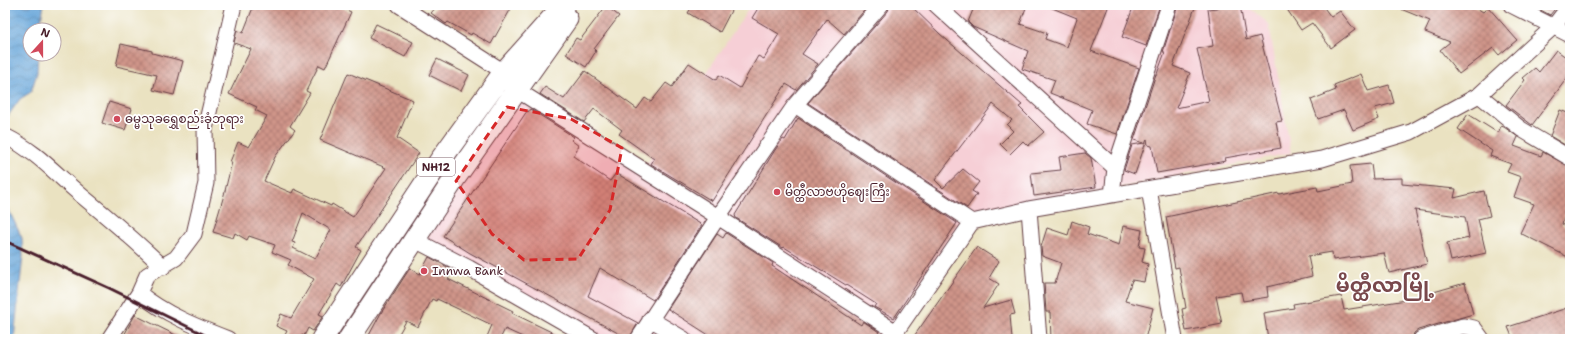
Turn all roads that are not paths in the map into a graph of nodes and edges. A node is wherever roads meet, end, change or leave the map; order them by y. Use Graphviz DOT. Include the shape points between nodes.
graph roads {
  1 [pos="234,5"];
  2 [pos="400,5"];
  3 [pos="564,5"];
  4 [pos="577,5"];
  5 [pos="881,5"];
  6 [pos="936,5"];
  7 [pos="1169,5"];
  8 [pos="1511,5"];
  9 [pos="1570,5"];
  10 [pos="1553,27"];
  11 [pos="1570,35"];
  12 [pos="504,72"];
  13 [pos="517,90"];
  14 [pos="1479,95"];
  15 [pos="795,105"];
  16 [pos="5,136"];
  17 [pos="1570,158"];
  18 [pos="1115,168"];
  19 [pos="1149,189"];
  20 [pos="1112,195"];
  21 [pos="1029,209"];
  22 [pos="718,217"];
  23 [pos="972,222"];
  24 [pos="415,240"];
  25 [pos="163,267"];
  26 [pos="139,293"];
  27 [pos="650,319"];
  28 [pos="894,336"];
  29 [pos="109,339"];
  30 [pos="228,339"];
  31 [pos="322,339"];
  32 [pos="349,339"];
  33 [pos="593,339"];
  34 [pos="638,339"];
  35 [pos="684,339"];
  36 [pos="1039,339"];
  37 [pos="1175,339"];
  38 [pos="1421,339"];
  39 [pos="1482,339"];
  1 -- 25 [label="street" via="205,129 206,183 194,234 176,258"];
  2 -- 12 [label="street"];
  3 -- 12 [label="highway, NH12"];
  4 -- 13 [label="highway, NH12"];
  5 -- 15 [label="street"];
  6 -- 18 [label="street"];
  7 -- 18 [label="street"];
  8 -- 10 [label="street"];
  9 -- 10 [label="street"];
  10 -- 11 [label="street"];
  10 -- 14 [label="street"];
  12 -- 31 [label="highway, NH12" via="440,162"];
  13 -- 22 [label="street"];
  13 -- 24 [label="highway, NH12"];
  14 -- 17 [label="street" via="1521,129"];
  14 -- 19 [label="street" via="1411,132 1322,160"];
  15 -- 22 [label="street"];
  15 -- 23 [label="street"];
  16 -- 25 [label="street" via="48,164 81,196 125,230"];
  18 -- 20 [label="street"];
  19 -- 20 [label="street"];
  19 -- 37 [label="street"];
  20 -- 21 [label="street"];
  21 -- 23 [label="street"];
  21 -- 36 [label="street"];
  22 -- 27 [label="street"];
  22 -- 28 [label="street"];
  23 -- 28 [label="street"];
  24 -- 32 [label="highway, NH12"];
  24 -- 33 [label="street"];
  25 -- 26 [label="street" via="147,275"];
  26 -- 29 [label="street"];
  26 -- 30 [label="street" via="166,311"];
  27 -- 34 [label="street"];
  27 -- 35 [label="street"];
  38 -- 39 [label="street" via="1464,326 1474,328"];
}
